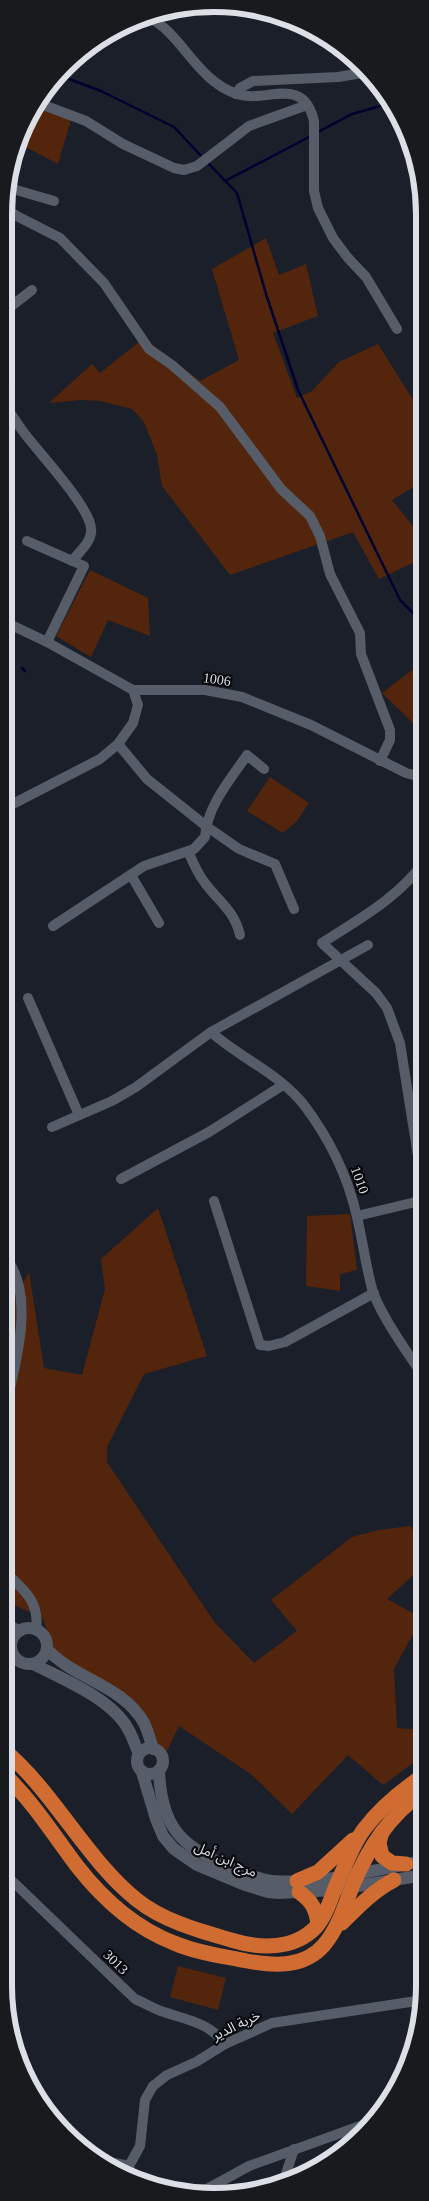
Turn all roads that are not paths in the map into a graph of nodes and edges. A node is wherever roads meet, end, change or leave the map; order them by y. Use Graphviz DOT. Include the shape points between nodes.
graph roads {
  1 [pos="154,22"];
  2 [pos="359,74"];
  3 [pos="236,94"];
  4 [pos="307,105"];
  5 [pos="45,106"];
  6 [pos="14,189"];
  7 [pos="54,201"];
  8 [pos="12,213"];
  9 [pos="32,290"];
  10 [pos="12,306"];
  11 [pos="397,329"];
  12 [pos="12,416"];
  13 [pos="27,540"];
  14 [pos="72,561"];
  15 [pos="12,625"];
  16 [pos="47,642"];
  17 [pos="133,690"];
  18 [pos="118,744"];
  19 [pos="380,761"];
  20 [pos="264,769"];
  21 [pos="416,776"];
  22 [pos="12,804"];
  23 [pos="206,826"];
  24 [pos="188,851"];
  25 [pos="416,871"];
  26 [pos="131,875"];
  27 [pos="294,909"];
  28 [pos="159,923"];
  29 [pos="53,926"];
  30 [pos="240,935"];
  31 [pos="368,945"];
  32 [pos="340,961"];
  33 [pos="28,998"];
  34 [pos="211,1032"];
  35 [pos="283,1085"];
  36 [pos="79,1115"];
  37 [pos="52,1127"];
  38 [pos="416,1144"];
  39 [pos="121,1179"];
  40 [pos="214,1201"];
  41 [pos="416,1202"];
  42 [pos="357,1216"];
  43 [pos="12,1264"];
  44 [pos="374,1293"];
  45 [pos="416,1365"];
  46 [pos="12,1380"];
  47 [pos="12,1579"];
  48 [pos="12,1628"];
  49 [pos="36,1629"];
  50 [pos="19,1631"];
  51 [pos="12,1640"];
  52 [pos="47,1649"];
  53 [pos="12,1652"];
  54 [pos="33,1664"];
  55 [pos="153,1749"];
  56 [pos="139,1754"];
  57 [pos="12,1758"];
  58 [pos="158,1770"];
  59 [pos="142,1772"];
  60 [pos="12,1781"];
  61 [pos="416,1781"];
  62 [pos="12,1784"];
  63 [pos="18,1787"];
  64 [pos="416,1797"];
  65 [pos="380,1821"];
  66 [pos="416,1862"];
  67 [pos="406,1864"];
  68 [pos="358,1872"];
  69 [pos="341,1876"];
  70 [pos="416,1877"];
  71 [pos="394,1880"];
  72 [pos="12,1882"];
  73 [pos="298,1886"];
  74 [pos="352,1888"];
  75 [pos="334,1890"];
  76 [pos="318,1924"];
  77 [pos="332,1933"];
  78 [pos="416,2001"];
  79 [pos="224,2044"];
  80 [pos="360,2126"];
  81 [pos="294,2149"];
  82 [pos="117,2164"];
  83 [pos="129,2166"];
  84 [pos="130,2170"];
  85 [pos="285,2176"];
  86 [pos="209,2188"];
  1 -- 3 [label="street" via="205,74"];
  2 -- 3 [label="street" via="253,81"];
  3 -- 4 [label="street" via="248,97 285,93 294,95"];
  4 -- 5 [label="street" via="249,126 197,166 184,170 122,144 86,121"];
  4 -- 11 [label="street" via="314,121 314,191 318,208 333,238 366,277"];
  6 -- 7 [label="street"];
  8 -- 19 [label="street" via="60,238 104,283 149,349 220,407 281,489 310,516 320,536 330,574 360,633 361,654 390,730 390,740"];
  9 -- 10 [label="street"];
  12 -- 14 [label="street" via="81,505 88,520 91,534"];
  13 -- 14 [label="street"];
  14 -- 16 [label="street" via="84,566"];
  15 -- 16 [label="street, 1006"];
  16 -- 17 [label="street, 1006"];
  17 -- 18 [label="street" via="138,705 133,723"];
  17 -- 19 [label="street, 1006" via="205,690 242,697 311,725"];
  18 -- 22 [label="street" via="100,759"];
  18 -- 23 [label="street" via="147,779"];
  19 -- 21 [label="street, 1006"];
  20 -- 23 [label="street" via="247,755 214,804"];
  23 -- 24 [label="street" via="205,837"];
  23 -- 27 [label="street" via="239,849 275,864"];
  24 -- 26 [label="street" via="144,866"];
  24 -- 30 [label="street" via="204,883 231,912"];
  25 -- 32 [label="street" via="400,890 378,907 322,943"];
  26 -- 28 [label="street"];
  26 -- 29 [label="street"];
  31 -- 32 [label="street"];
  32 -- 34 [label="street"];
  32 -- 38 [label="street" via="376,992 387,1008 400,1043"];
  33 -- 36 [label="street"];
  34 -- 35 [label="street, 1010"];
  34 -- 36 [label="street" via="136,1087"];
  35 -- 39 [label="street" via="209,1132"];
  35 -- 42 [label="street, 1010" via="320,1127 344,1173"];
  36 -- 37 [label="street"];
  40 -- 44 [label="street" via="260,1344 269,1346 285,1342"];
  41 -- 42 [label="street"];
  42 -- 44 [label="street, 1010"];
  43 -- 46 [label="street" via="20,1288 21,1342"];
  44 -- 45 [label="street, 1010"];
  47 -- 49 [label="street" via="31,1597 38,1619"];
  48 -- 50 [label="street"];
  49 -- 50 [label="street"];
  49 -- 52 [label="street" via="46,1639"];
  50 -- 51 [label="street"];
  52 -- 54 [label="street" via="44,1656"];
  52 -- 55 [label="street" via="57,1660 126,1701 143,1723"];
  53 -- 54 [label="street" via="18,1661"];
  54 -- 56 [label="street" via="94,1696 115,1712 128,1728"];
  55 -- 56 [label="street" via="146,1748"];
  55 -- 58 [label="street" via="162,1758"];
  56 -- 59 [label="street" via="137,1765"];
  57 -- 76 [label="highway" via="118,1883 138,1902 173,1921 213,1935 265,1946 299,1941"];
  58 -- 59 [label="street" via="151,1774"];
  58 -- 73 [label="street, مرج ابن أمل" via="166,1810 178,1836 189,1846 257,1878"];
  59 -- 73 [label="street, مرج ابن أمل" via="156,1819 174,1850 197,1865 268,1892"];
  60 -- 63 [label="highway"];
  61 -- 65 [label="highway" via="396,1796"];
  62 -- 63 [label="highway"];
  63 -- 77 [label="highway" via="104,1897 143,1927 173,1943 276,1965 295,1963 315,1953"];
  64 -- 65 [label="highway"];
  65 -- 67 [label="highway" via="382,1856 392,1863"];
  65 -- 68 [label="highway" via="377,1838"];
  65 -- 69 [label="highway" via="354,1846"];
  65 -- 73 [label="highway"];
  66 -- 67 [label="street, مرج ابن أمل"];
  67 -- 68 [label="street, مرج ابن أمل"];
  68 -- 69 [label="street, مرج ابن أمل"];
  68 -- 74 [label="highway"];
  69 -- 73 [label="street, مرج ابن أمل"];
  69 -- 75 [label="highway"];
  70 -- 71 [label="street, مرج ابن أمل"];
  71 -- 74 [label="street, مرج ابن أمل"];
  71 -- 77 [label="highway" via="360,1903"];
  72 -- 79 [label="street, 3013" via="135,1999 203,2024"];
  73 -- 75 [label="street, مرج ابن أمل"];
  73 -- 76 [label="highway" via="313,1905"];
  74 -- 75 [label="street, مرج ابن أمل"];
  74 -- 77 [label="highway"];
  75 -- 76 [label="highway"];
  78 -- 79 [label="street, خربة الدير" via="272,2023"];
  79 -- 83 [label="street, خربة الدير" via="153,2086 145,2100 140,2146"];
  80 -- 81 [label="street"];
  81 -- 85 [label="street"];
  81 -- 86 [label="street" via="250,2166"];
  82 -- 83 [label="street"];
  83 -- 84 [label="street"];
}
